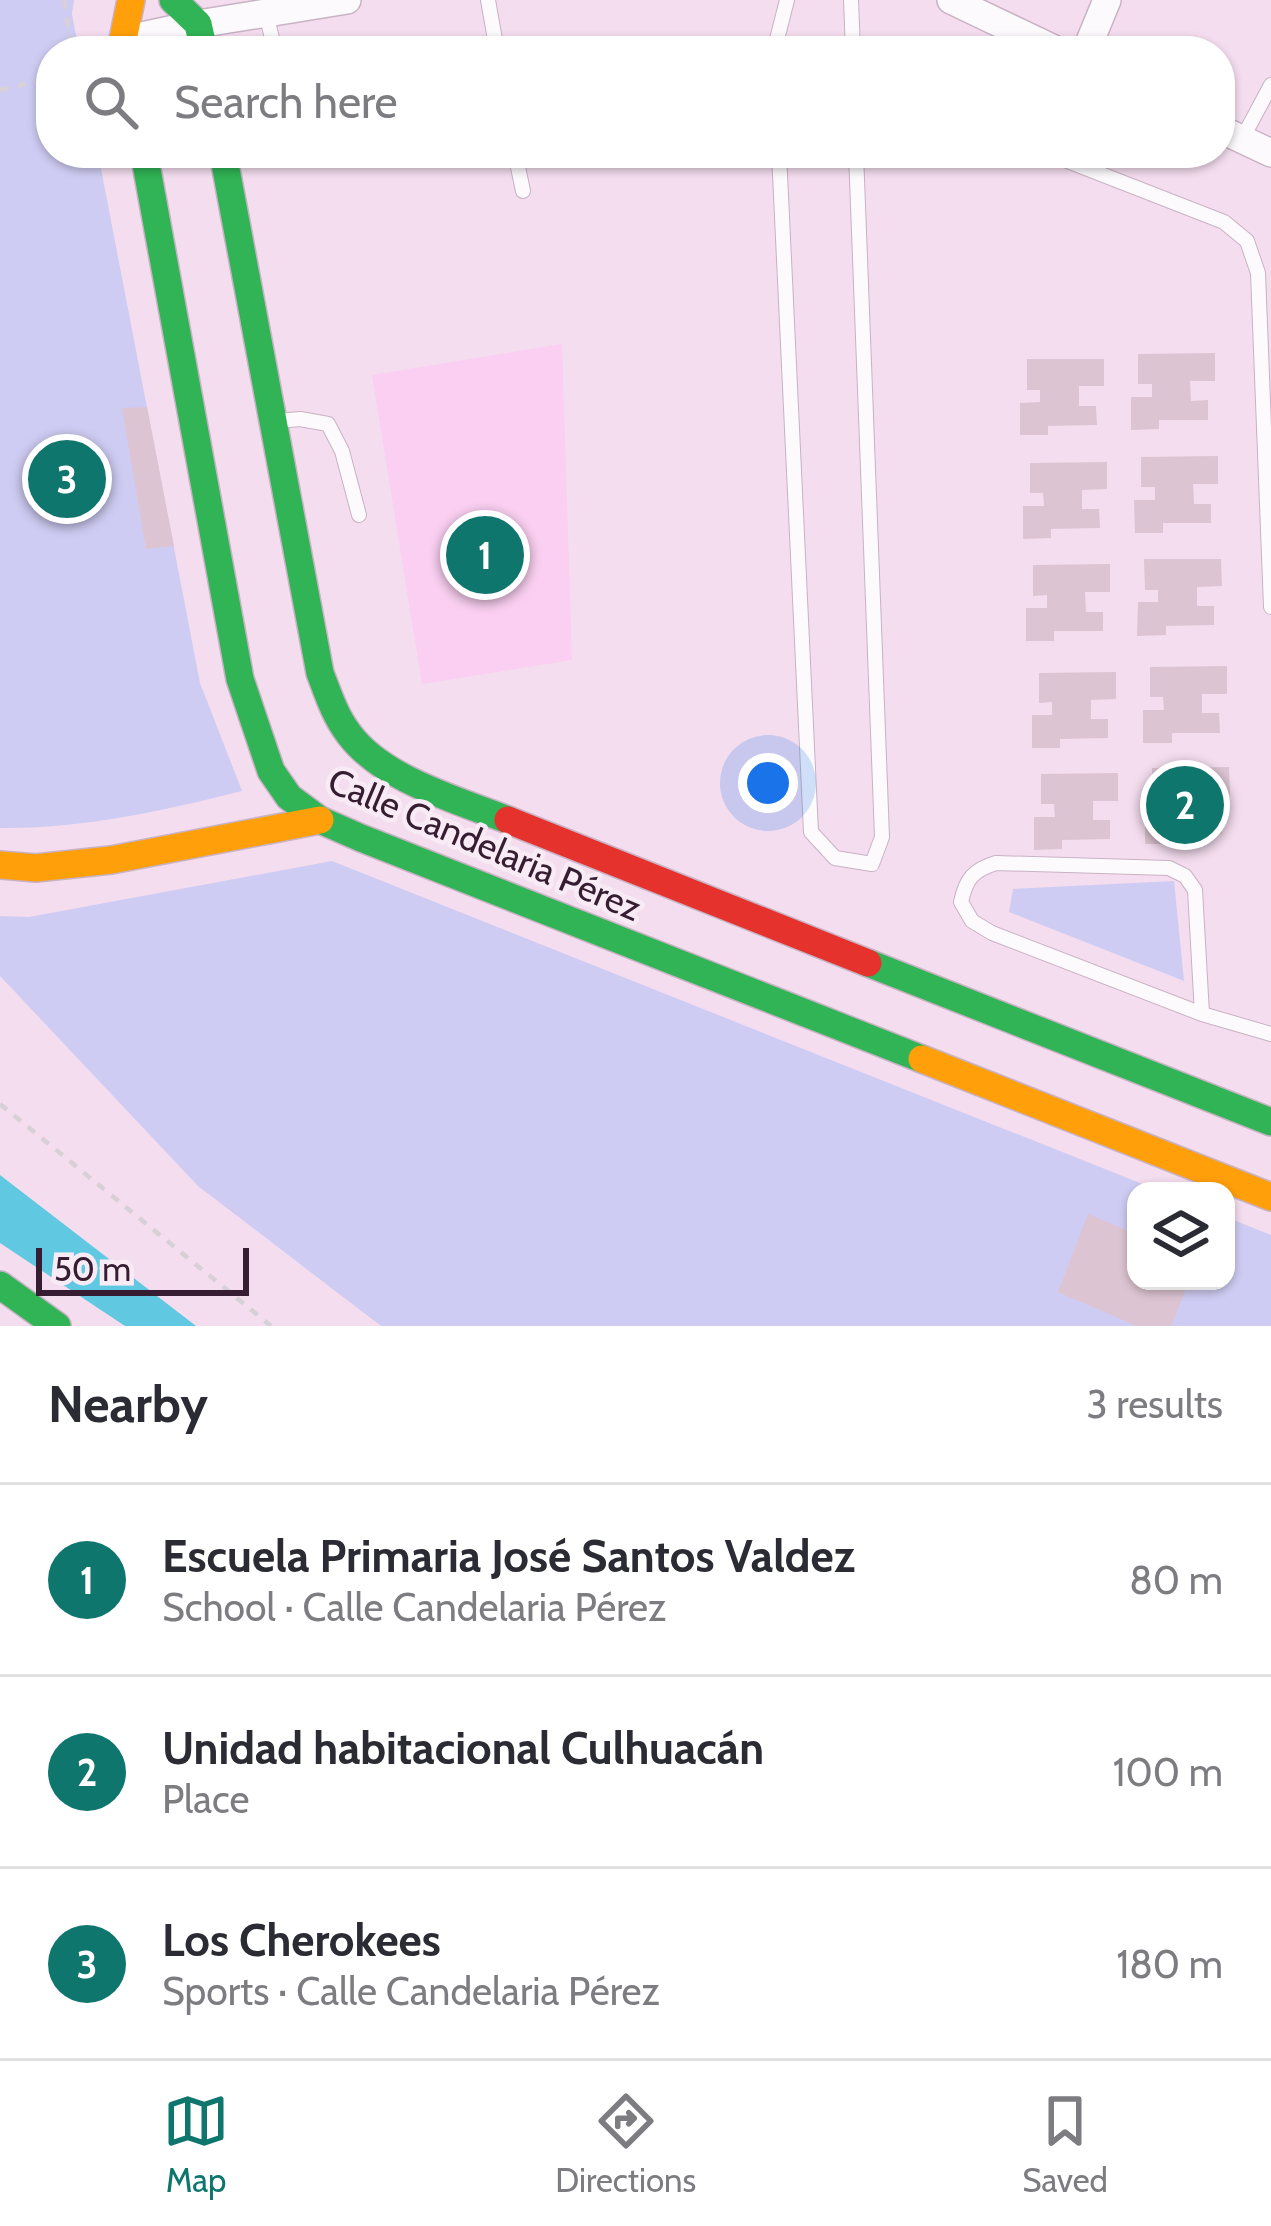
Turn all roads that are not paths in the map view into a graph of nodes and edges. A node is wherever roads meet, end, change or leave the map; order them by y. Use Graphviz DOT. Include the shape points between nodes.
graph roads {
  1 [pos="131,0"];
  2 [pos="173,0"];
  3 [pos="347,0"];
  4 [pos="488,0"];
  5 [pos="787,0"];
  6 [pos="851,0"];
  7 [pos="951,0"];
  8 [pos="1107,0"];
  9 [pos="266,13"];
  10 [pos="126,36"];
  11 [pos="200,36"];
  12 [pos="206,36"];
  13 [pos="271,36"];
  14 [pos="494,36"];
  15 [pos="778,36"];
  16 [pos="852,36"];
  17 [pos="1027,36"];
  18 [pos="1092,36"];
  19 [pos="1271,86"];
  20 [pos="1235,130"];
  21 [pos="1235,137"];
  22 [pos="1271,153"];
  23 [pos="147,168"];
  24 [pos="226,168"];
  25 [pos="518,168"];
  26 [pos="780,168"];
  27 [pos="857,168"];
  28 [pos="1085,168"];
  29 [pos="523,191"];
  30 [pos="273,422"];
  31 [pos="359,515"];
  32 [pos="1271,607"];
  33 [pos="320,820"];
  34 [pos="0,865"];
  35 [pos="1202,1013"];
  36 [pos="1271,1034"];
  37 [pos="1271,1122"];
  38 [pos="1271,1197"];
  39 [pos="0,1285"];
  40 [pos="56,1326"];
  1 -- 10 [label="main road"];
  2 -- 11 [label="main road"];
  3 -- 9 [label="street"];
  4 -- 14 [label="lane"];
  5 -- 15 [label="lane"];
  6 -- 16 [label="lane"];
  7 -- 17 [label="street"];
  8 -- 18 [label="street"];
  9 -- 12 [label="street"];
  9 -- 13 [label="lane"];
  19 -- 20 [label="lane"];
  21 -- 22 [label="street"];
  23 -- 33 [label="main road, Calle Candelaria Pérez" via="240,679 271,771"];
  24 -- 30 [label="main road, Calle Candelaria Pérez"];
  25 -- 29 [label="lane"];
  26 -- 27 [label="lane" via="811,832 835,858 872,864 882,837"];
  28 -- 32 [label="lane" via="1224,222 1247,241 1258,273"];
  30 -- 31 [label="lane" via="328,424"];
  30 -- 37 [label="main road, Calle Candelaria Pérez" via="320,673 334,715 381,765"];
  33 -- 34 [label="main road" via="111,860"];
  33 -- 38 [label="main road, Calle Candelaria Pérez"];
  35 -- 35 [label="lane" via="992,933 961,902 966,881 996,863 1169,868 1185,876 1195,890"];
  35 -- 36 [label="lane"];
  39 -- 40 [label="main road"];
}
